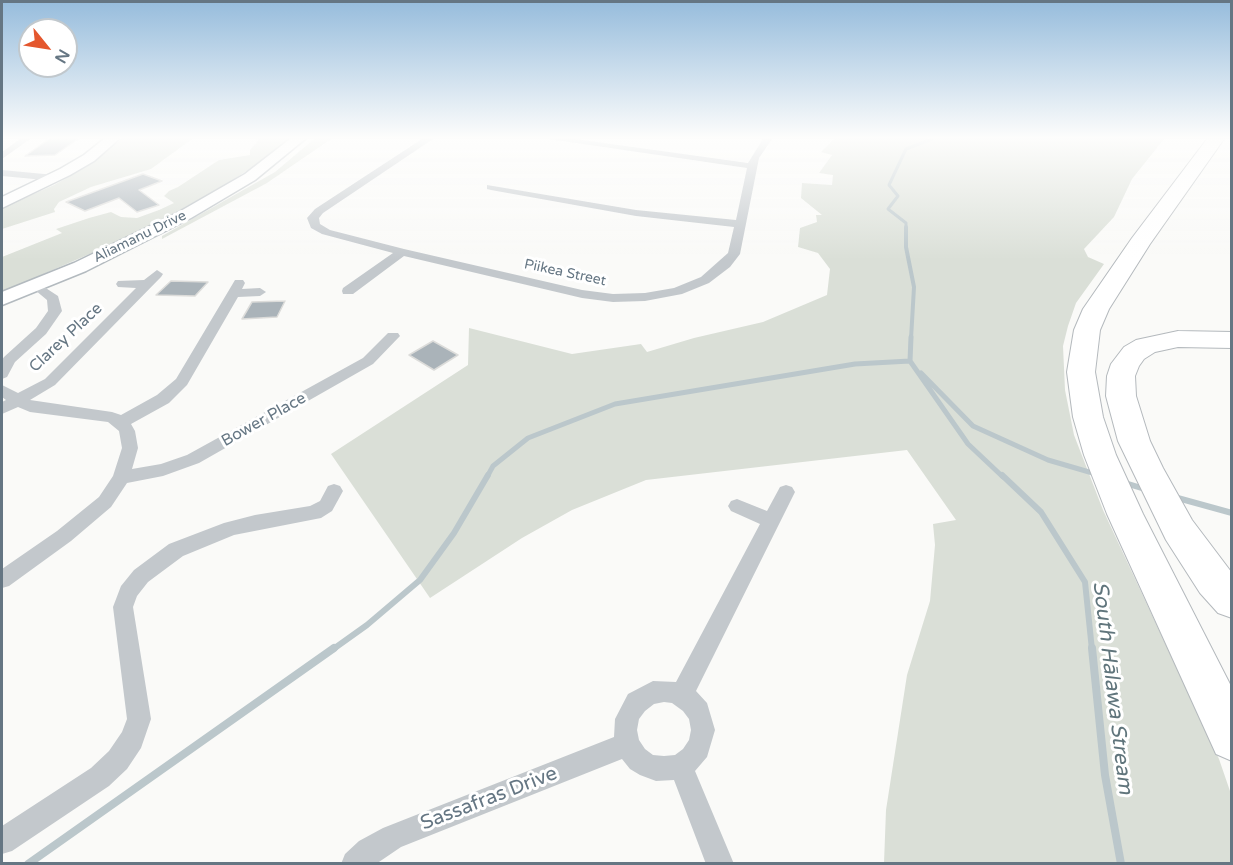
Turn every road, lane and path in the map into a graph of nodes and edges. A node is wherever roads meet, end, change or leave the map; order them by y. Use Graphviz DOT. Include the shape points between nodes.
graph roads {
  1 [pos="52,179"];
  2 [pos="245,179"];
  3 [pos="367,179"];
  4 [pos="749,179"];
  5 [pos="1187,179"];
  6 [pos="491,187"];
  7 [pos="2,203"];
  8 [pos="741,224"];
  9 [pos="402,252"];
  10 [pos="122,284"];
  11 [pos="35,285"];
  12 [pos="348,291"];
  13 [pos="260,292"];
  14 [pos="2,299"];
  15 [pos="393,336"];
  16 [pos="1232,340"];
  17 [pos="2,374"];
  18 [pos="2,390"];
  19 [pos="18,399"];
  20 [pos="2,409"];
  21 [pos="121,422"];
  22 [pos="121,477"];
  23 [pos="334,491"];
  24 [pos="786,492"];
  25 [pos="737,506"];
  26 [pos="771,521"];
  27 [pos="2,580"];
  28 [pos="1232,601"];
  29 [pos="681,696"];
  30 [pos="1232,738"];
  31 [pos="628,744"];
  32 [pos="681,766"];
  33 [pos="2,841"];
  34 [pos="355,864"];
  35 [pos="720,864"];
  1 -- 7 [label="street"];
  2 -- 11 [label="street, Aliamanu Drive" via="121,248"];
  3 -- 9 [label="street, Piikea Street" via="319,211 313,218 315,226"];
  4 -- 8 [label="street, Piikea Street"];
  5 -- 30 [label="highway" via="1096,309 1082,361 1083,392 1100,455 1125,514"];
  6 -- 8 [label="street" via="636,213"];
  8 -- 9 [label="street, Piikea Street" via="734,254 717,272 691,286 645,297 582,294"];
  9 -- 12 [label="street"];
  10 -- 19 [label="street, Clarey Place" via="152,279 56,377"];
  11 -- 14 [label="street, Aliamanu Drive"];
  11 -- 17 [label="street" via="53,299 55,311 41,331 9,360"];
  13 -- 21 [label="street" via="236,288 182,382 163,399"];
  15 -- 22 [label="street, Bower Place" via="368,362 193,459 163,470"];
  16 -- 28 [label="highway" via="1196,338 1146,346 1134,353 1121,376 1121,396 1145,466 1179,530"];
  18 -- 19 [label="street"];
  19 -- 20 [label="street, Clarey Place"];
  19 -- 21 [label="street" via="30,407 112,417"];
  21 -- 22 [label="street" via="128,431 130,448"];
  22 -- 27 [label="street" via="105,502"];
  23 -- 33 [label="street" via="326,506 314,513 231,528 177,550 141,576 128,592 123,607 139,718 132,739 100,777"];
  24 -- 26 [label="street"];
  25 -- 26 [label="street"];
  26 -- 29 [label="street"];
  29 -- 31 [label="street" via="658,691 638,700 626,720"];
  29 -- 32 [label="street" via="698,713 702,738 695,754"];
  31 -- 32 [label="street" via="644,764 656,769"];
  31 -- 34 [label="street, Sassafras Drive" via="392,837"];
  32 -- 35 [label="street"];
}
